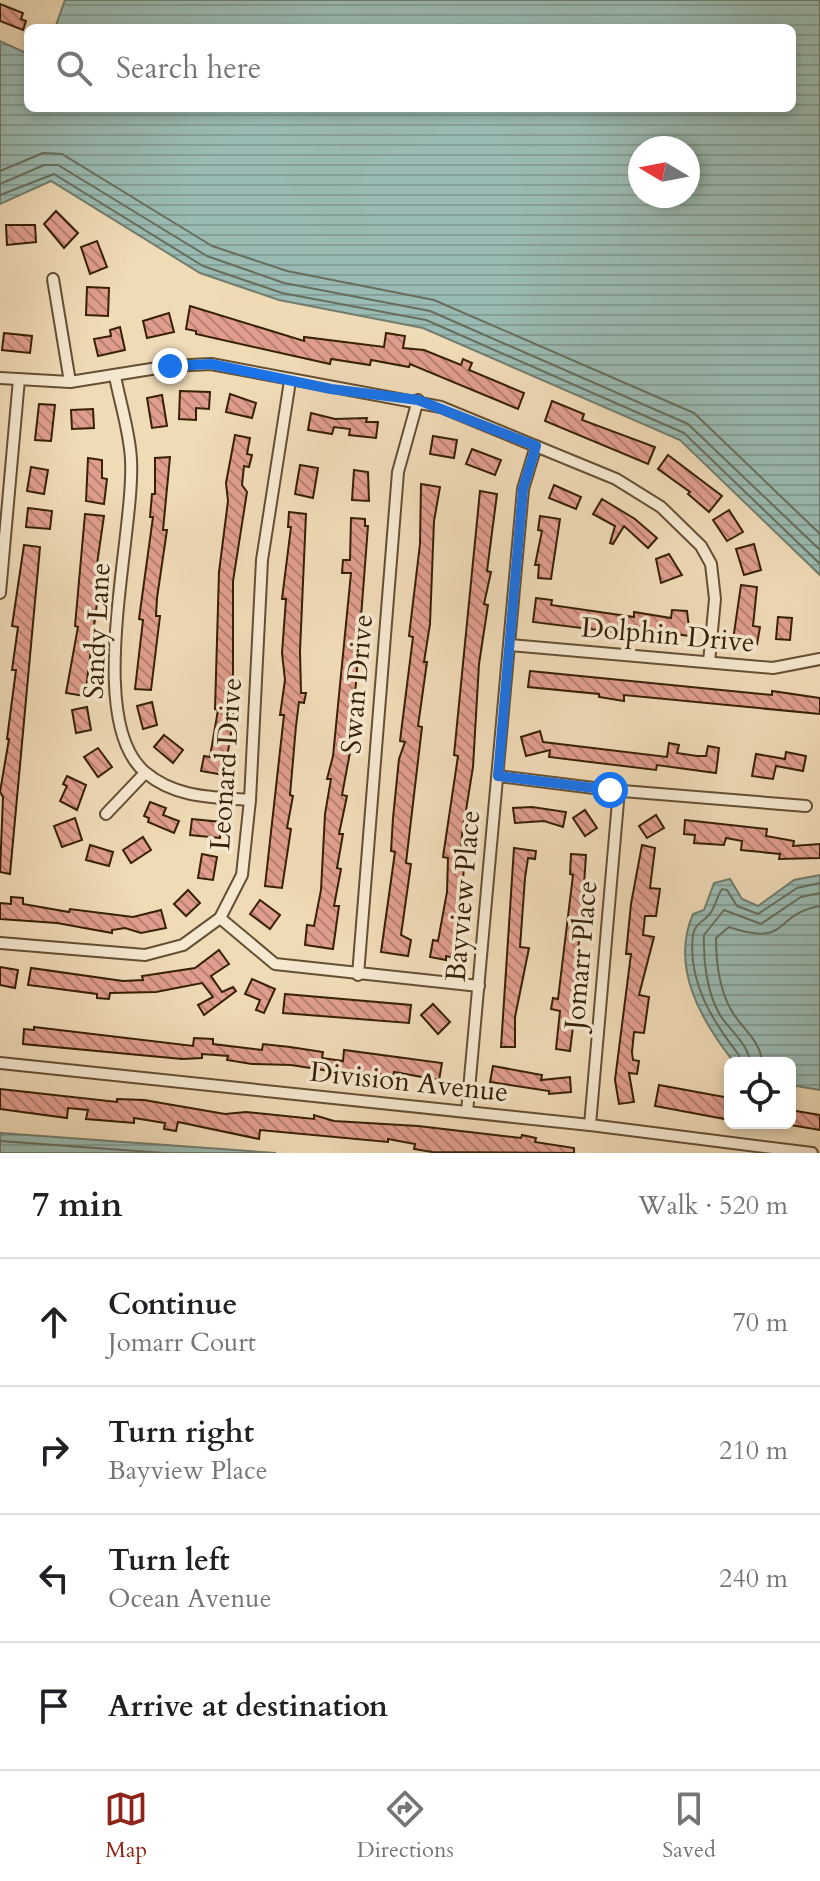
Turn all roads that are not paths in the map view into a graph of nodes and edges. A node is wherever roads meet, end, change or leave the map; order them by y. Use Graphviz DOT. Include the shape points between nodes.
graph roads {
  1 [pos="53,279"];
  2 [pos="115,376"];
  3 [pos="0,378"];
  4 [pos="19,379"];
  5 [pos="290,381"];
  6 [pos="70,382"];
  7 [pos="418,400"];
  8 [pos="536,446"];
  9 [pos="3,514"];
  10 [pos="0,593"];
  11 [pos="510,645"];
  12 [pos="820,659"];
  13 [pos="709,662"];
  14 [pos="145,773"];
  15 [pos="498,776"];
  16 [pos="619,790"];
  17 [pos="250,800"];
  18 [pos="806,806"];
  19 [pos="106,814"];
  20 [pos="220,918"];
  21 [pos="0,943"];
  22 [pos="358,975"];
  23 [pos="479,986"];
  24 [pos="0,1063"];
  25 [pos="467,1112"];
  26 [pos="590,1125"];
  27 [pos="812,1153"];
  1 -- 6 [label="street"];
  2 -- 5 [label="street" via="191,363"];
  2 -- 6 [label="street"];
  2 -- 14 [label="street, Sandy Lane" via="131,459 113,699 123,740"];
  3 -- 4 [label="street"];
  4 -- 6 [label="street"];
  4 -- 9 [label="street"];
  5 -- 7 [label="street"];
  5 -- 17 [label="street, Leonard Drive" via="262,560"];
  7 -- 8 [label="street"];
  7 -- 22 [label="street, Swan Drive" via="398,472"];
  8 -- 11 [label="street, Bayview Place" via="523,489"];
  8 -- 13 [label="street" via="636,489 701,546 715,579"];
  9 -- 10 [label="street"];
  11 -- 13 [label="street, Dolphin Drive"];
  11 -- 15 [label="street, Bayview Place"];
  12 -- 13 [label="street, Dolphin Drive" via="773,668"];
  14 -- 17 [label="street, Sandy Lane" via="184,794"];
  14 -- 19 [label="street"];
  15 -- 16 [label="street"];
  15 -- 23 [label="street, Bayview Place"];
  16 -- 18 [label="street"];
  16 -- 26 [label="street, Jomarr Place"];
  17 -- 20 [label="street, Leonard Drive" via="242,875"];
  20 -- 21 [label="street, Leonard Drive" via="183,945 145,955"];
  20 -- 22 [label="street" via="275,964"];
  22 -- 23 [label="street"];
  23 -- 25 [label="street, Bayview Place"];
  24 -- 25 [label="street, Division Avenue"];
  25 -- 26 [label="street, Division Avenue"];
  26 -- 27 [label="street, Division Avenue"];
}
